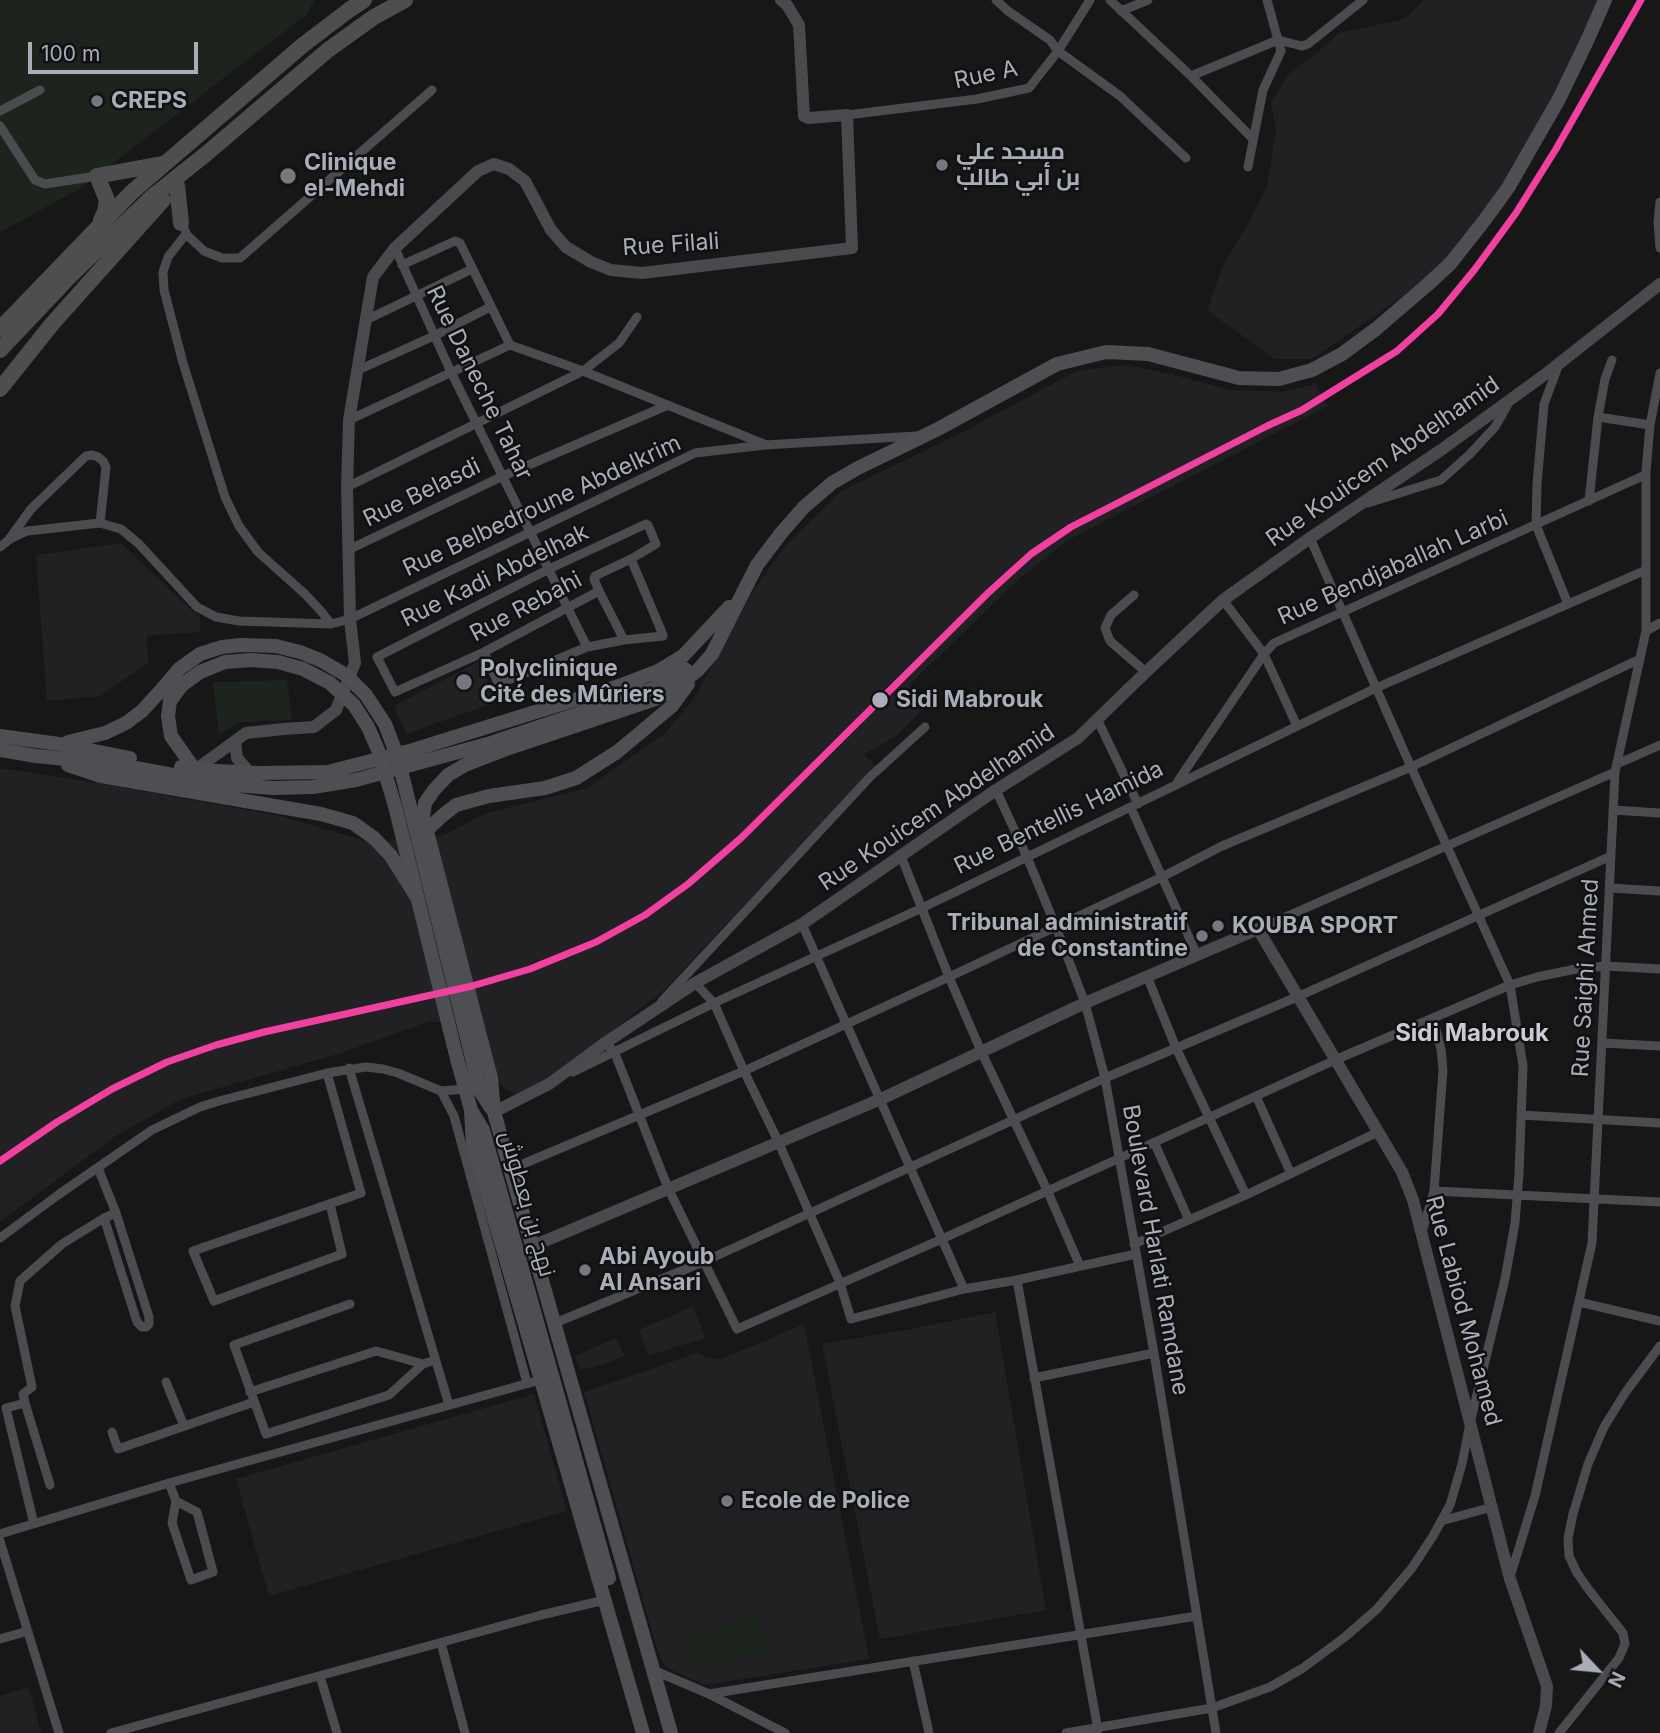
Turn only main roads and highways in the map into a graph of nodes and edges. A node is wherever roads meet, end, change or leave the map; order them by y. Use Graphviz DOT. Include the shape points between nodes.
graph roads {
  1 [pos="364,0"];
  2 [pos="405,0"];
  3 [pos="1605,0"];
  4 [pos="206,154"];
  5 [pos="164,164"];
  6 [pos="177,185"];
  7 [pos="156,208"];
  8 [pos="89,238"];
  9 [pos="0,329"];
  10 [pos="0,350"];
  11 [pos="0,389"];
  12 [pos="741,593"];
  13 [pos="698,670"];
  14 [pos="0,736"];
  15 [pos="59,744"];
  16 [pos="0,750"];
  17 [pos="36,756"];
  18 [pos="195,770"];
  19 [pos="426,831"];
  20 [pos="419,900"];
  21 [pos="477,1049"];
  22 [pos="471,1110"];
  23 [pos="512,1173"];
  24 [pos="643,1733"];
  25 [pos="652,1733"];
  26 [pos="661,1733"];
  27 [pos="671,1733"];
  1 -- 5 [label="highway" via="303,45"];
  2 -- 4 [label="highway" via="343,38"];
  3 -- 12 [label="main road" via="1559,99 1484,221 1442,271 1342,354 1312,370 1279,379 1240,378 1148,354 1106,352 1057,364 832,483 782,532"];
  4 -- 6 [label="highway"];
  4 -- 10 [label="highway" via="152,197"];
  5 -- 8 [label="highway"];
  5 -- 8 [label="highway" via="97,176 107,206"];
  6 -- 7 [label="highway"];
  6 -- 7 [label="highway" via="184,229 169,208"];
  7 -- 11 [label="highway"];
  8 -- 9 [label="highway"];
  12 -- 13 [label="main road" via="712,654"];
  12 -- 17 [label="main road" via="693,663 652,689 491,743 356,780 313,788 273,788"];
  12 -- 18 [label="main road" via="683,656 619,686 328,772"];
  13 -- 19 [label="main road" via="672,706 617,752 576,778 456,805"];
  13 -- 19 [label="main road" via="658,698 509,748 447,775 425,803"];
  14 -- 15 [label="main road"];
  15 -- 18 [label="main road"];
  15 -- 21 [label="main road, bridge" via="126,723 179,669 200,654 222,647 276,646 320,660 346,675 385,724 398,758"];
  16 -- 17 [label="main road"];
  17 -- 20 [label="main road, bridge" via="102,776 353,823 391,856"];
  18 -- 20 [label="main road, bridge" via="171,736 168,716 170,701 181,685 200,672 225,662 278,662 330,683 354,705 368,727 395,806"];
  19 -- 21 [label="main road"];
  20 -- 22 [label="main road, bridge"];
  21 -- 23 [label="main road" via="479,1089 494,1112"];
  22 -- 24 [label="main road, نهج بن بعطوش" via="473,1145 534,1382"];
  22 -- 25 [label="main road, نهج بن بعطوش" via="483,1130"];
  23 -- 26 [label="main road" via="531,1262"];
  23 -- 27 [label="main road, نهج بن بعطوش"];
}
